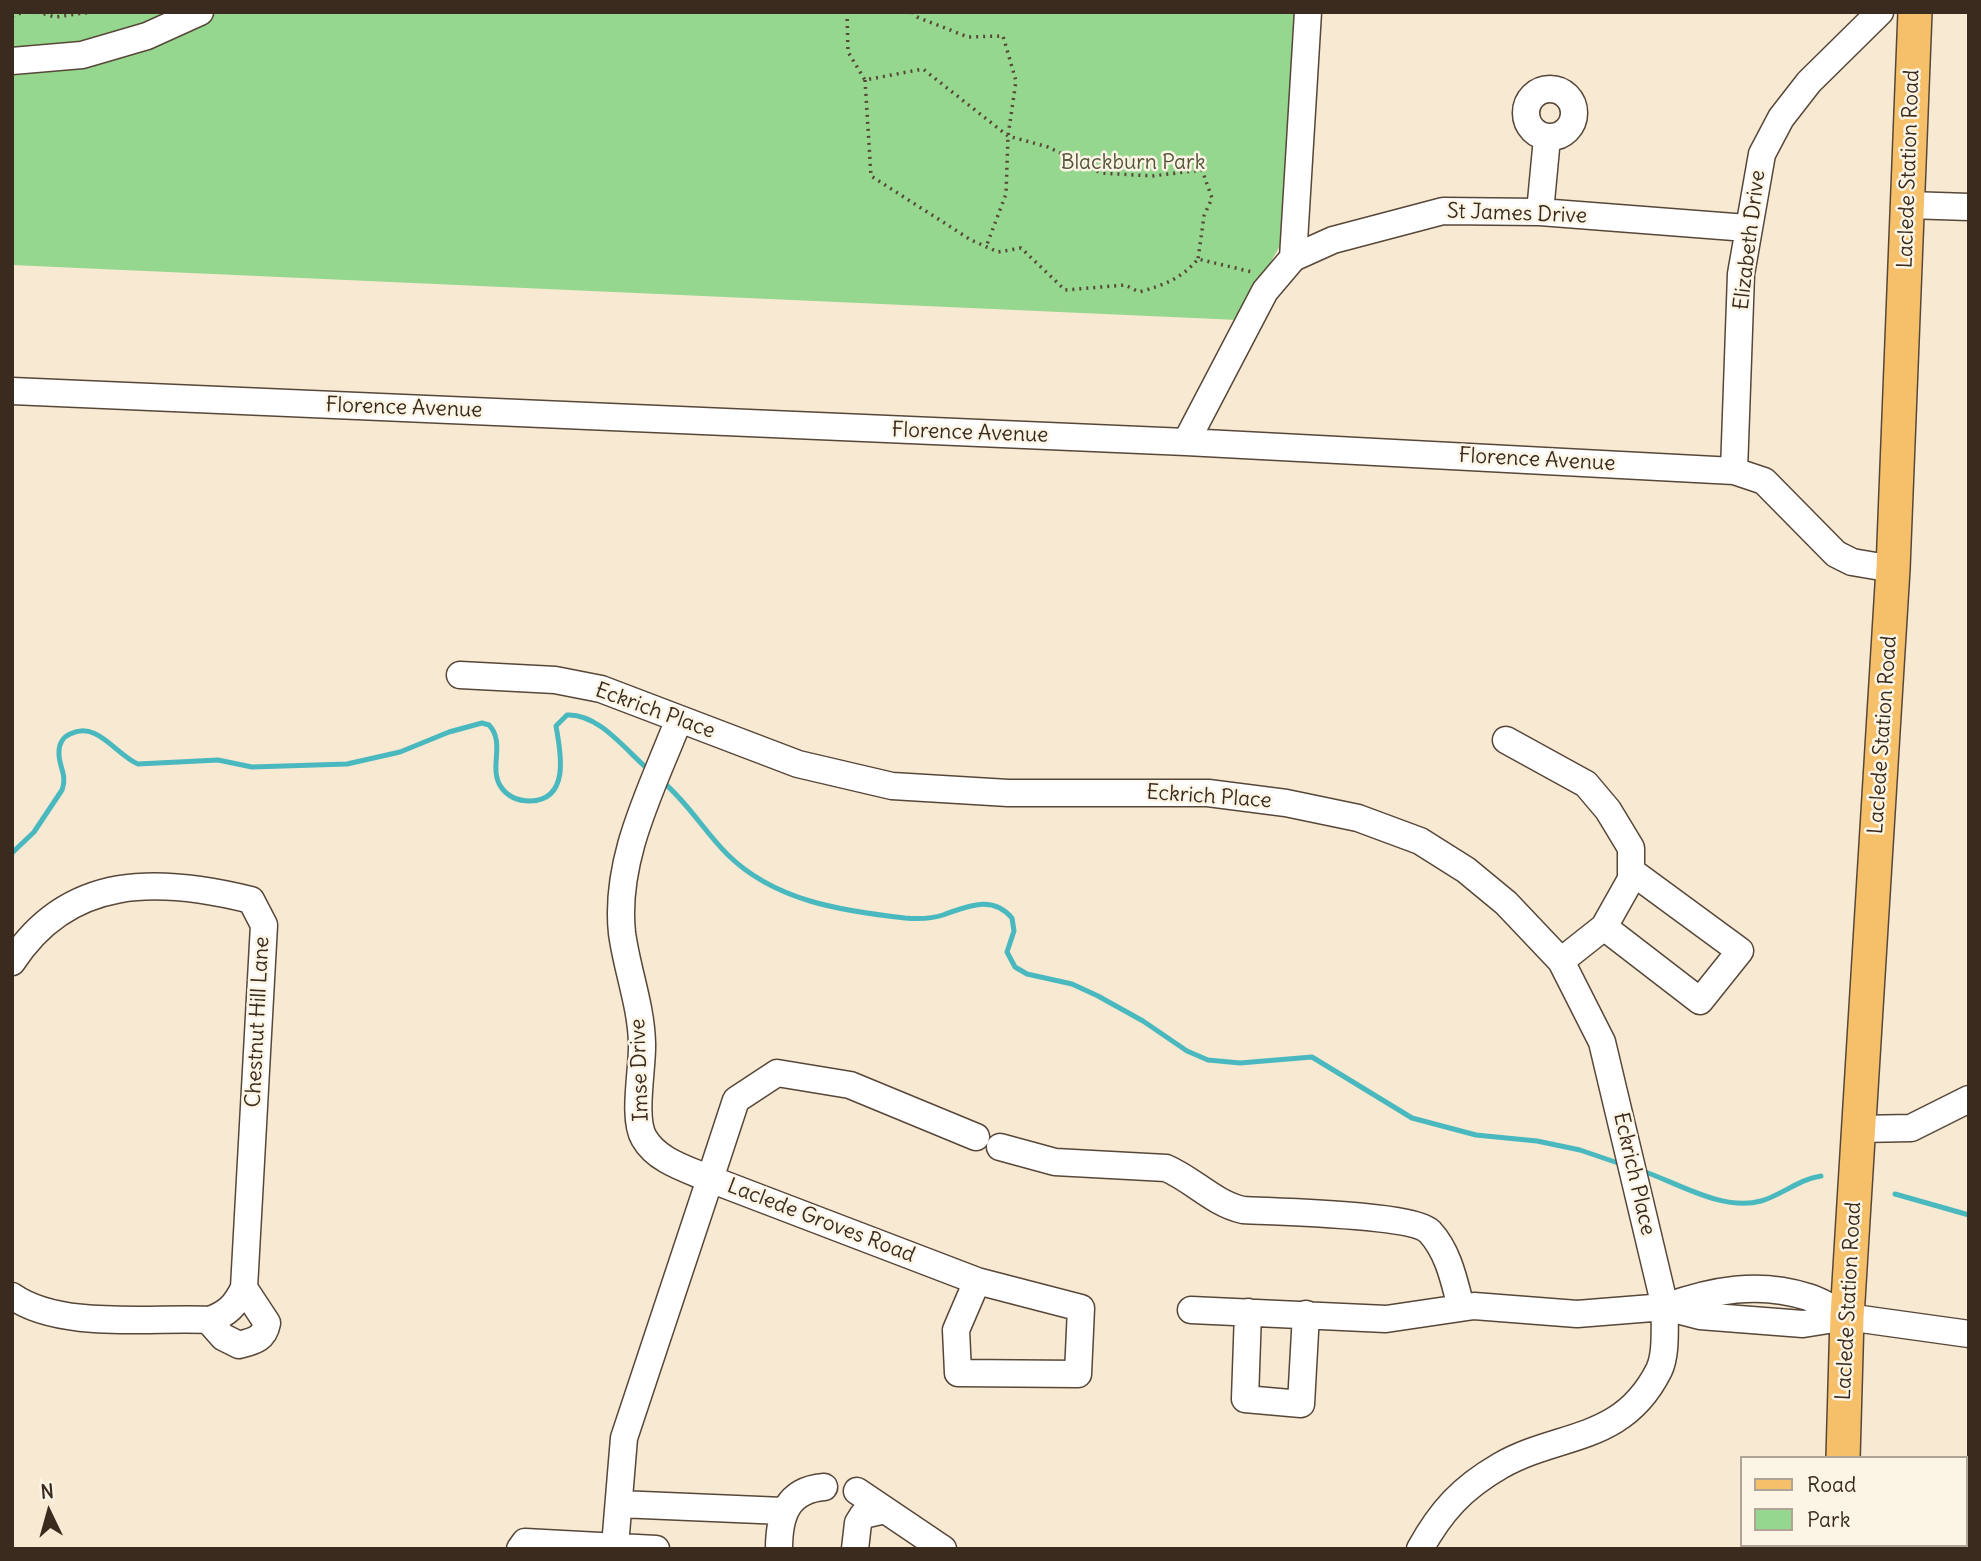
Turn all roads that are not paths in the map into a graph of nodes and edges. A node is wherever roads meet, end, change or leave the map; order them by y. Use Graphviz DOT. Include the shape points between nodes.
graph roads {
  1 [pos="200,12"];
  2 [pos="1308,12"];
  3 [pos="1880,12"];
  4 [pos="1915,12"];
  5 [pos="12,61"];
  6 [pos="1547,138"];
  7 [pos="1908,205"];
  8 [pos="1969,207"];
  9 [pos="1540,212"];
  10 [pos="1747,228"];
  11 [pos="1293,258"];
  12 [pos="12,391"];
  13 [pos="1186,442"];
  14 [pos="1734,471"];
  15 [pos="1893,569"];
  16 [pos="460,676"];
  17 [pos="679,719"];
  18 [pos="1506,740"];
  19 [pos="1631,871"];
  20 [pos="1604,927"];
  21 [pos="1561,961"];
  22 [pos="12,962"];
  23 [pos="1969,1099"];
  24 [pos="1859,1129"];
  25 [pos="710,1179"];
  26 [pos="977,1280"];
  27 [pos="244,1288"];
  28 [pos="12,1296"];
  29 [pos="1461,1307"];
  30 [pos="1665,1307"];
  31 [pos="1191,1310"];
  32 [pos="1248,1312"];
  33 [pos="1306,1314"];
  34 [pos="1847,1317"];
  35 [pos="208,1320"];
  36 [pos="1969,1334"];
  37 [pos="1843,1456"];
  38 [pos="824,1487"];
  39 [pos="857,1491"];
  40 [pos="619,1504"];
  41 [pos="885,1510"];
  42 [pos="783,1511"];
  43 [pos="615,1546"];
  44 [pos="515,1548"];
  45 [pos="656,1549"];
  46 [pos="779,1549"];
  47 [pos="855,1549"];
  48 [pos="943,1549"];
  49 [pos="1420,1549"];
  1 -- 5 [label="street" via="146,36 82,55"];
  2 -- 11 [label="street"];
  3 -- 10 [label="street, Elizabeth Drive" via="1809,82 1781,118 1762,154"];
  4 -- 7 [label="main road, Laclede Station Road"];
  6 -- 9 [label="street"];
  7 -- 8 [label="street"];
  7 -- 15 [label="main road, Laclede Station Road"];
  9 -- 10 [label="street, St James Drive"];
  9 -- 11 [label="street, St James Drive" via="1443,211 1333,240"];
  10 -- 14 [label="street, Elizabeth Drive" via="1741,274"];
  11 -- 13 [label="street" via="1274,280 1224,364"];
  12 -- 13 [label="street, Florence Avenue"];
  13 -- 14 [label="street, Florence Avenue"];
  14 -- 15 [label="street, Florence Avenue" via="1764,481 1836,554"];
  15 -- 24 [label="main road, Laclede Station Road"];
  16 -- 17 [label="street, Eckrich Place" via="555,680 601,689"];
  17 -- 21 [label="street, Eckrich Place" via="799,764 892,786 1008,793 1208,793 1358,818 1420,841 1466,870 1506,903"];
  17 -- 25 [label="street, Imse Drive" via="631,845 621,884 622,933 642,1042 643,1137 659,1156"];
  18 -- 19 [label="street" via="1586,784 1631,848"];
  19 -- 20 [label="street"];
  19 -- 20 [label="street" via="1740,951 1700,1001"];
  20 -- 21 [label="street"];
  21 -- 30 [label="street, Eckrich Place" via="1602,1042"];
  22 -- 27 [label="street, Chestnut Hill Lane" via="41,926 97,892 173,887 251,900 264,925"];
  23 -- 24 [label="street" via="1911,1128"];
  24 -- 34 [label="main road, Laclede Station Road"];
  25 -- 26 [label="street, Laclede Groves Road"];
  25 -- 29 [label="street, Laclede Groves Road" via="736,1100 777,1073 850,1085 988,1142 1055,1162 1166,1168 1226,1206 1421,1226 1443,1252"];
  25 -- 40 [label="street" via="624,1438"];
  26 -- 26 [label="street, Laclede Groves Road" via="956,1330 958,1373 1078,1374 1081,1308"];
  27 -- 35 [label="street" via="228,1313"];
  27 -- 35 [label="street" via="267,1323 266,1332 257,1340 239,1345 223,1337"];
  28 -- 35 [label="street" via="29,1308 79,1317"];
  29 -- 30 [label="street" via="1577,1314"];
  29 -- 33 [label="street" via="1387,1319"];
  30 -- 34 [label="street" via="1717,1290 1780,1291 1810,1297"];
  30 -- 49 [label="street" via="1660,1369 1639,1401 1606,1427 1502,1465 1468,1487 1438,1515"];
  31 -- 32 [label="street"];
  32 -- 33 [label="street"];
  32 -- 33 [label="street" via="1245,1399 1301,1404"];
  34 -- 36 [label="street"];
  34 -- 37 [label="main road, Laclede Station Road"];
  38 -- 42 [label="street" via="801,1492"];
  39 -- 41 [label="street"];
  40 -- 42 [label="street"];
  40 -- 43 [label="street"];
  41 -- 47 [label="street" via="863,1515"];
  41 -- 48 [label="street"];
  42 -- 46 [label="street"];
  43 -- 44 [label="street" via="525,1542"];
  43 -- 45 [label="street"];
}
